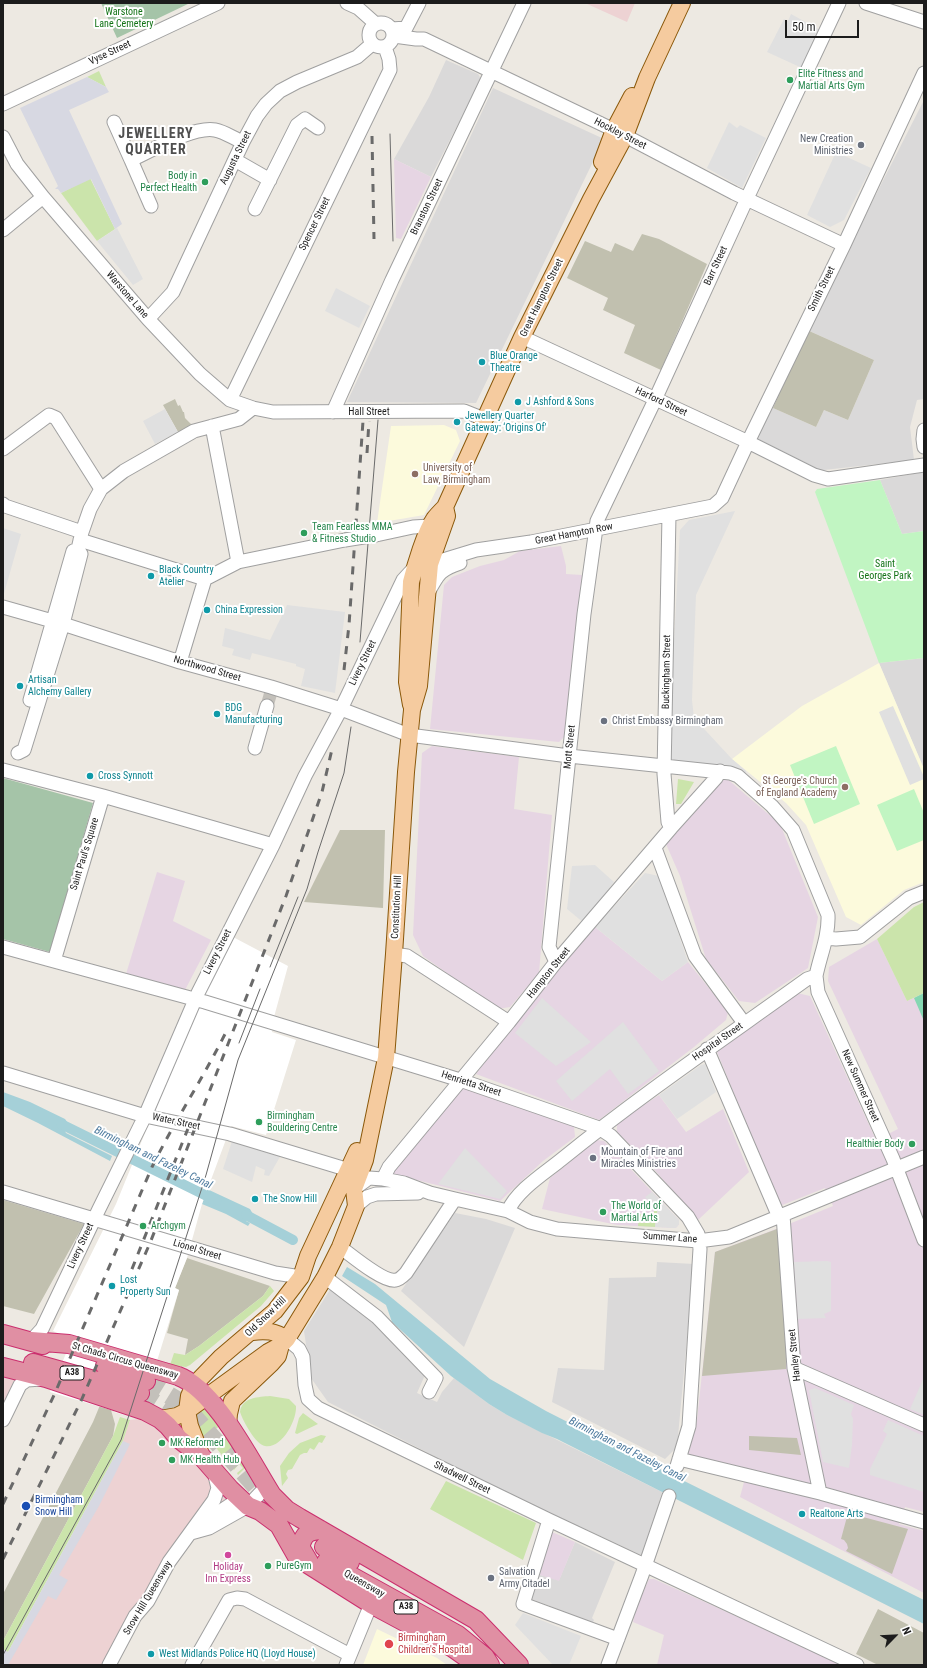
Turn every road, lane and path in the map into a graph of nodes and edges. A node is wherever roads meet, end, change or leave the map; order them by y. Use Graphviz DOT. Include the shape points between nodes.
graph roads {
  1 [pos="419,3"];
  2 [pos="524,3"];
  3 [pos="682,3"];
  4 [pos="839,3"];
  5 [pos="866,3"];
  6 [pos="216,4"];
  7 [pos="353,6"];
  8 [pos="924,22"];
  9 [pos="376,24"];
  10 [pos="406,28"];
  11 [pos="393,32"];
  12 [pos="424,39"];
  13 [pos="378,46"];
  14 [pos="492,71"];
  15 [pos="924,73"];
  16 [pos="3,104"];
  17 [pos="114,122"];
  18 [pos="318,128"];
  19 [pos="620,133"];
  20 [pos="3,137"];
  21 [pos="243,142"];
  22 [pos="3,151"];
  23 [pos="131,160"];
  24 [pos="235,160"];
  25 [pos="17,164"];
  26 [pos="270,180"];
  27 [pos="43,197"];
  28 [pos="747,199"];
  29 [pos="151,206"];
  30 [pos="255,209"];
  31 [pos="3,230"];
  32 [pos="844,245"];
  33 [pos="148,319"];
  34 [pos="522,337"];
  35 [pos="230,400"];
  36 [pos="655,400"];
  37 [pos="253,408"];
  38 [pos="333,412"];
  39 [pos="484,419"];
  40 [pos="212,426"];
  41 [pos="924,430"];
  42 [pos="748,442"];
  43 [pos="924,447"];
  44 [pos="3,449"];
  45 [pos="924,465"];
  46 [pos="101,489"];
  47 [pos="718,503"];
  48 [pos="3,504"];
  49 [pos="445,507"];
  50 [pos="669,515"];
  51 [pos="430,526"];
  52 [pos="595,530"];
  53 [pos="80,541"];
  54 [pos="531,542"];
  55 [pos="238,562"];
  56 [pos="430,564"];
  57 [pos="414,568"];
  58 [pos="205,578"];
  59 [pos="428,593"];
  60 [pos="3,607"];
  61 [pos="58,622"];
  62 [pos="409,649"];
  63 [pos="180,662"];
  64 [pos="267,706"];
  65 [pos="341,709"];
  66 [pos="412,710"];
  67 [pos="409,735"];
  68 [pos="255,748"];
  69 [pos="569,756"];
  70 [pos="665,766"];
  71 [pos="8,771"];
  72 [pos="720,771"];
  73 [pos="103,796"];
  74 [pos="671,828"];
  75 [pos="273,844"];
  76 [pos="655,848"];
  77 [pos="924,892"];
  78 [pos="826,938"];
  79 [pos="3,947"];
  80 [pos="394,954"];
  81 [pos="54,961"];
  82 [pos="556,962"];
  83 [pos="816,976"];
  84 [pos="195,1000"];
  85 [pos="509,1022"];
  86 [pos="744,1023"];
  87 [pos="707,1049"];
  88 [pos="386,1058"];
  89 [pos="3,1073"];
  90 [pos="460,1080"];
  91 [pos="377,1103"];
  92 [pos="145,1116"];
  93 [pos="599,1128"];
  94 [pos="924,1157"];
  95 [pos="896,1169"];
  96 [pos="350,1170"];
  97 [pos="383,1179"];
  98 [pos="354,1189"];
  99 [pos="3,1192"];
  100 [pos="430,1193"];
  101 [pos="455,1199"];
  102 [pos="356,1206"];
  103 [pos="508,1210"];
  104 [pos="781,1216"];
  105 [pos="94,1218"];
  106 [pos="924,1240"];
  107 [pos="698,1241"];
  108 [pos="315,1243"];
  109 [pos="340,1248"];
  110 [pos="301,1277"];
  111 [pos="325,1277"];
  112 [pos="306,1308"];
  113 [pos="275,1311"];
  114 [pos="252,1332"];
  115 [pos="3,1334"];
  116 [pos="31,1341"];
  117 [pos="284,1342"];
  118 [pos="3,1357"];
  119 [pos="3,1367"];
  120 [pos="794,1368"];
  121 [pos="46,1378"];
  122 [pos="200,1391"];
  123 [pos="429,1392"];
  124 [pos="187,1411"];
  125 [pos="152,1415"];
  126 [pos="3,1420"];
  127 [pos="228,1425"];
  128 [pos="924,1425"];
  129 [pos="202,1457"];
  130 [pos="214,1471"];
  131 [pos="266,1486"];
  132 [pos="820,1493"];
  133 [pos="669,1496"];
  134 [pos="248,1506"];
  135 [pos="549,1520"];
  136 [pos="924,1522"];
  137 [pos="192,1530"];
  138 [pos="320,1551"];
  139 [pos="645,1565"];
  140 [pos="371,1604"];
  141 [pos="618,1639"];
  142 [pos="348,1660"];
  143 [pos="109,1665"];
  144 [pos="192,1665"];
  145 [pos="477,1665"];
  146 [pos="490,1665"];
  147 [pos="519,1665"];
  148 [pos="608,1665"];
  149 [pos="857,1665"];
  1 -- 10 [label="street"];
  2 -- 14 [label="street, Branston Street"];
  3 -- 19 [label="main road, Great Hampton Street"];
  4 -- 28 [label="street, Barr Street"];
  5 -- 8 [label="street"];
  6 -- 16 [label="street, Vyse Street"];
  7 -- 9 [label="street"];
  9 -- 11 [label="street" via="386,24"];
  9 -- 13 [label="street" via="368,33 370,41"];
  10 -- 11 [label="street"];
  10 -- 12 [label="street"];
  11 -- 12 [label="street, Hockley Street"];
  11 -- 13 [label="street" via="391,43"];
  12 -- 14 [label="street, Hockley Street"];
  13 -- 21 [label="street, Augusta Street" via="280,91 257,116"];
  13 -- 35 [label="street, Spencer Street" via="389,59 390,70"];
  14 -- 19 [label="street, Hockley Street"];
  14 -- 38 [label="street, Branston Street" via="392,280"];
  15 -- 32 [label="street, Smith Street"];
  17 -- 23 [label="street"];
  18 -- 26 [label="street" via="305,119 297,125"];
  19 -- 28 [label="street, Hockley Street"];
  19 -- 34 [label="main road, Great Hampton Street" via="591,199"];
  20 -- 25 [label="street, Warstone Lane"];
  21 -- 23 [label="street" via="229,134 206,129 188,134"];
  21 -- 24 [label="street, Augusta Street"];
  22 -- 25 [label="street, Warstone Lane"];
  23 -- 29 [label="street"];
  24 -- 26 [label="street"];
  24 -- 33 [label="street, Augusta Street" via="173,292"];
  25 -- 27 [label="street, Warstone Lane"];
  26 -- 30 [label="street"];
  27 -- 31 [label="street"];
  27 -- 33 [label="street, Warstone Lane"];
  28 -- 32 [label="street, Hockley Street"];
  28 -- 36 [label="street, Barr Street"];
  32 -- 42 [label="street, Smith Street"];
  33 -- 35 [label="street, Warstone Lane" via="200,374"];
  34 -- 36 [label="street, Harford Street"];
  34 -- 39 [label="main road, Great Hampton Street"];
  35 -- 37 [label="street, Warstone Lane"];
  36 -- 42 [label="street, Harford Street"];
  36 -- 52 [label="street, Barr Street"];
  37 -- 38 [label="street, Hall Street" via="273,412"];
  37 -- 40 [label="street" via="239,419"];
  38 -- 39 [label="street, Hall Street" via="464,411"];
  39 -- 49 [label="main road, Great Hampton Street"];
  40 -- 46 [label="street" via="194,431 168,445 124,471"];
  40 -- 55 [label="street"];
  41 -- 43 [label="street"];
  42 -- 45 [label="street, Harford Street" via="814,476 828,479"];
  42 -- 47 [label="street, Smith Street"];
  44 -- 46 [label="street" via="49,415 56,418"];
  46 -- 53 [label="street" via="90,509"];
  47 -- 50 [label="street, Great Hampton Row"];
  48 -- 53 [label="street"];
  49 -- 51 [label="main road, Great Hampton Street"];
  49 -- 56 [label="main road, Great Hampton Street" via="447,516"];
  50 -- 52 [label="street, Great Hampton Row"];
  50 -- 70 [label="street, Buckingham Street"];
  51 -- 55 [label="street, bridge" via="413,527"];
  51 -- 57 [label="main road, Great Hampton Street"];
  52 -- 54 [label="street, Great Hampton Row"];
  52 -- 69 [label="street, Mott Street"];
  53 -- 58 [label="street"];
  53 -- 61 [label="street" via="81,554"];
  54 -- 56 [label="street, Great Hampton Row" via="476,550"];
  54 -- 59 [label="street" via="502,554 448,567 439,574"];
  55 -- 58 [label="street"];
  56 -- 59 [label="main road, Constitution Hill"];
  56 -- 62 [label="main road, Constitution Hill" via="419,575"];
  57 -- 62 [label="main road, Constitution Hill" via="411,582"];
  57 -- 65 [label="street, Livery Street" via="403,580"];
  58 -- 63 [label="street"];
  59 -- 66 [label="main road, Constitution Hill" via="418,686"];
  60 -- 61 [label="street, Northwood Street"];
  61 -- 63 [label="street, Northwood Street"];
  61 -- 71 [label="street" via="24,750 18,753"];
  62 -- 66 [label="main road, Constitution Hill" via="407,682"];
  63 -- 65 [label="street, Northwood Street"];
  64 -- 68 [label="street"];
  65 -- 67 [label="street, Northwood Street"];
  65 -- 75 [label="street, Livery Street" via="305,776"];
  66 -- 67 [label="main road, Constitution Hill"];
  67 -- 69 [label="street, Northwood Street"];
  67 -- 80 [label="main road, Constitution Hill"];
  69 -- 70 [label="street, Northwood Street"];
  69 -- 82 [label="street, Mott Street" via="549,947"];
  70 -- 72 [label="street, Northwood Street"];
  70 -- 74 [label="street, Buckingham Street" via="668,822"];
  71 -- 73 [label="street"];
  72 -- 74 [label="street, Hampton Street"];
  72 -- 78 [label="street, Northwood Street" via="738,776 772,806 793,830 828,915"];
  73 -- 75 [label="street"];
  73 -- 81 [label="street, Saint Paul's Square"];
  74 -- 76 [label="street, Hampton Street"];
  75 -- 84 [label="street, Livery Street"];
  76 -- 82 [label="street, Hampton Street"];
  76 -- 86 [label="street" via="695,956"];
  77 -- 78 [label="street" via="909,898 860,937"];
  78 -- 83 [label="street"];
  79 -- 81 [label="street"];
  80 -- 85 [label="street" via="407,956"];
  80 -- 88 [label="main road, Constitution Hill"];
  81 -- 84 [label="street, Henrietta Street"];
  82 -- 85 [label="street, Hampton Street"];
  83 -- 86 [label="street, Hospital Street" via="807,979"];
  83 -- 95 [label="street, New Summer Street" via="818,992"];
  84 -- 88 [label="street, Henrietta Street"];
  84 -- 92 [label="street, Livery Street"];
  85 -- 90 [label="street, Hampton Street"];
  86 -- 87 [label="street, Hospital Street"];
  87 -- 93 [label="street, Hospital Street"];
  87 -- 104 [label="street, Hanley Street"];
  88 -- 90 [label="street, Henrietta Street"];
  88 -- 91 [label="main road, Constitution Hill"];
  89 -- 92 [label="street, Water Street"];
  90 -- 93 [label="street, Henrietta Street"];
  90 -- 97 [label="street, Hampton Street" via="388,1167"];
  91 -- 96 [label="main road, Constitution Hill"];
  91 -- 98 [label="main road, Constitution Hill" via="365,1160"];
  92 -- 96 [label="street, Water Street" via="230,1134"];
  92 -- 105 [label="street, Livery Street"];
  93 -- 103 [label="street, Hospital Street" via="519,1194"];
  93 -- 107 [label="street, Henrietta Street" via="611,1136 688,1217 698,1234"];
  94 -- 95 [label="street, Summer Lane"];
  95 -- 104 [label="street, Summer Lane"];
  95 -- 106 [label="street, New Summer Street"];
  96 -- 108 [label="main road, Old Snow Hill"];
  97 -- 98 [label="street, Summer Lane" via="369,1178"];
  97 -- 100 [label="street, Summer Lane" via="404,1183"];
  98 -- 102 [label="main road, Constitution Hill"];
  98 -- 108 [label="main road, Constitution Hill" via="347,1196 329,1233"];
  99 -- 105 [label="street, Lionel Street"];
  100 -- 101 [label="street, Summer Lane"];
  100 -- 102 [label="street, Summer Lane" via="376,1194 367,1197"];
  101 -- 103 [label="street, Summer Lane"];
  101 -- 109 [label="street" via="406,1274 396,1280 384,1278"];
  102 -- 109 [label="main road, Constitution Hill"];
  103 -- 107 [label="street, Summer Lane" via="530,1222 557,1229"];
  104 -- 107 [label="street, Summer Lane" via="730,1237"];
  104 -- 120 [label="street, Hanley Street"];
  105 -- 110 [label="street, Lionel Street" via="275,1274"];
  105 -- 116 [label="street, Livery Street" via="42,1329"];
  107 -- 132 [label="street, Henrietta Street" via="700,1249 688,1426 678,1463"];
  108 -- 110 [label="main road, Old Snow Hill"];
  109 -- 111 [label="main road, Constitution Hill"];
  110 -- 113 [label="main road, Old Snow Hill"];
  111 -- 112 [label="main road"];
  111 -- 123 [label="street" via="377,1317 436,1378"];
  112 -- 113 [label="main road" via="290,1318 283,1317"];
  112 -- 117 [label="main road"];
  113 -- 114 [label="main road, Old Snow Hill"];
  114 -- 117 [label="main road" via="269,1330"];
  114 -- 122 [label="main road, Old Snow Hill" via="221,1357"];
  115 -- 116 [label="highway, A38"];
  116 -- 118 [label="highway, A38" via="66,1352 143,1387"];
  116 -- 122 [label="highway, St Chads Circus Queensway" via="69,1344 178,1376"];
  117 -- 122 [label="main road"];
  117 -- 127 [label="main road" via="271,1364 232,1401"];
  117 -- 135 [label="street, Shadwell Street" via="300,1350 308,1398 318,1408"];
  119 -- 121 [label="highway"];
  120 -- 128 [label="street"];
  120 -- 132 [label="street, Hanley Street"];
  121 -- 125 [label="highway"];
  121 -- 126 [label="street" via="27,1380 20,1385"];
  122 -- 124 [label="main road" via="188,1396"];
  122 -- 127 [label="highway, St Chads Circus Queensway"];
  124 -- 125 [label="main road" via="177,1416"];
  124 -- 129 [label="main road"];
  125 -- 129 [label="highway"];
  127 -- 131 [label="highway, St Chads Circus Queensway"];
  129 -- 130 [label="highway"];
  130 -- 134 [label="highway"];
  130 -- 137 [label="street, Snow Hill Queensway" via="218,1488 216,1496"];
  131 -- 134 [label="street"];
  131 -- 138 [label="highway, St Chads Circus Queensway"];
  132 -- 136 [label="street"];
  133 -- 139 [label="street"];
  134 -- 137 [label="street" via="208,1528"];
  134 -- 138 [label="highway" via="260,1511 279,1525 296,1555"];
  135 -- 139 [label="street, Shadwell Street"];
  135 -- 141 [label="street" via="523,1604"];
  137 -- 143 [label="street, Snow Hill Queensway" via="169,1562 148,1601 135,1616"];
  138 -- 140 [label="highway"];
  138 -- 146 [label="highway, Queensway / A38" via="458,1636 485,1657"];
  138 -- 147 [label="highway" via="476,1620"];
  139 -- 141 [label="street"];
  139 -- 149 [label="street, Shadwell Street"];
  140 -- 142 [label="street"];
  140 -- 145 [label="highway" via="437,1639"];
  141 -- 148 [label="street"];
  142 -- 144 [label="street" via="245,1600 237,1598 229,1600"];
}
